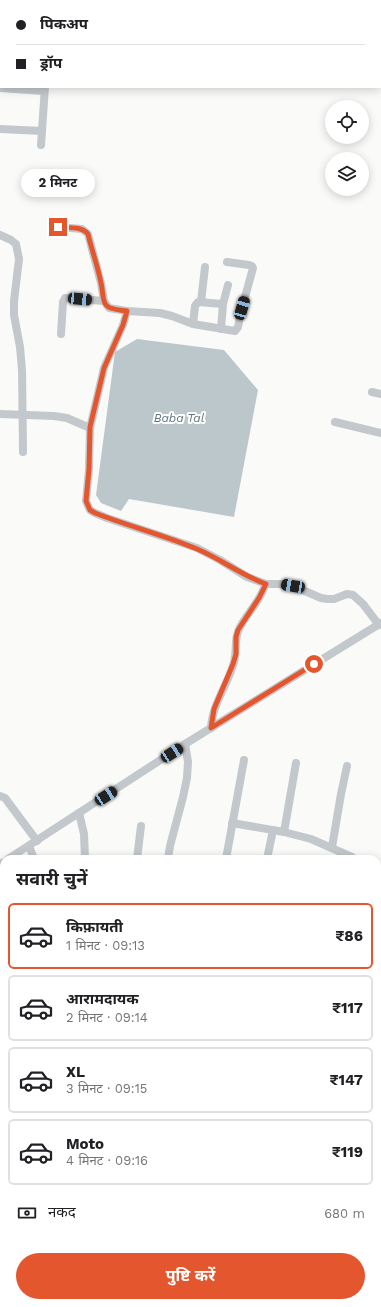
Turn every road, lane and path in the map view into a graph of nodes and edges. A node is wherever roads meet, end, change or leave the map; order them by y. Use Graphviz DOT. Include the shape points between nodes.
graph roads {
  1 [pos="0,88"];
  2 [pos="45,89"];
  3 [pos="0,129"];
  4 [pos="42,132"];
  5 [pos="41,145"];
  6 [pos="58,227"];
  7 [pos="0,235"];
  8 [pos="226,262"];
  9 [pos="205,267"];
  10 [pos="228,285"];
  11 [pos="104,301"];
  12 [pos="201,302"];
  13 [pos="223,304"];
  14 [pos="127,311"];
  15 [pos="193,324"];
  16 [pos="221,329"];
  17 [pos="61,334"];
  18 [pos="372,392"];
  19 [pos="381,394"];
  20 [pos="0,414"];
  21 [pos="22,415"];
  22 [pos="335,422"];
  23 [pos="90,428"];
  24 [pos="381,433"];
  25 [pos="23,452"];
  26 [pos="266,584"];
  27 [pos="380,624"];
  28 [pos="211,728"];
  29 [pos="186,744"];
  30 [pos="244,760"];
  31 [pos="296,763"];
  32 [pos="347,766"];
  33 [pos="0,796"];
  34 [pos="79,813"];
  35 [pos="232,823"];
  36 [pos="141,826"];
  37 [pos="273,830"];
  38 [pos="284,832"];
  39 [pos="37,840"];
  40 [pos="29,846"];
  41 [pos="332,847"];
  42 [pos="14,855"];
  43 [pos="32,855"];
  44 [pos="85,855"];
  45 [pos="137,855"];
  46 [pos="169,855"];
  47 [pos="227,855"];
  48 [pos="268,855"];
  49 [pos="348,855"];
  1 -- 2 [label="street"];
  2 -- 4 [label="street"];
  3 -- 4 [label="street"];
  4 -- 5 [label="street"];
  6 -- 11 [label="street" via="82,229 88,234"];
  7 -- 21 [label="street" via="16,244 19,259 14,315 22,370"];
  8 -- 16 [label="street" via="249,265 253,268 238,327 235,331"];
  9 -- 12 [label="street"];
  10 -- 13 [label="street"];
  11 -- 14 [label="street" via="109,308"];
  11 -- 17 [label="street" via="65,298 62,302"];
  12 -- 13 [label="street"];
  12 -- 15 [label="street" via="195,306"];
  13 -- 16 [label="street"];
  14 -- 15 [label="street" via="160,313"];
  14 -- 23 [label="street" via="104,368"];
  15 -- 16 [label="street"];
  18 -- 19 [label="street"];
  20 -- 21 [label="street"];
  21 -- 23 [label="street" via="67,418"];
  21 -- 25 [label="street"];
  22 -- 24 [label="street"];
  23 -- 26 [label="street" via="86,501 90,510 197,548 247,577"];
  26 -- 27 [label="street" via="293,586 321,598 334,599 347,594 353,595"];
  26 -- 28 [label="street" via="238,630 236,654 214,709"];
  27 -- 28 [label="street"];
  28 -- 29 [label="street"];
  29 -- 34 [label="street"];
  29 -- 46 [label="street" via="187,778"];
  30 -- 35 [label="street"];
  31 -- 38 [label="street"];
  32 -- 41 [label="street"];
  33 -- 39 [label="street" via="5,798"];
  34 -- 39 [label="street"];
  34 -- 44 [label="street" via="84,834"];
  35 -- 37 [label="street"];
  35 -- 47 [label="street"];
  36 -- 45 [label="street"];
  37 -- 38 [label="street"];
  37 -- 48 [label="street"];
  38 -- 41 [label="street" via="311,838"];
  39 -- 40 [label="street"];
  40 -- 42 [label="street"];
  40 -- 43 [label="street"];
  41 -- 49 [label="street"];
}
